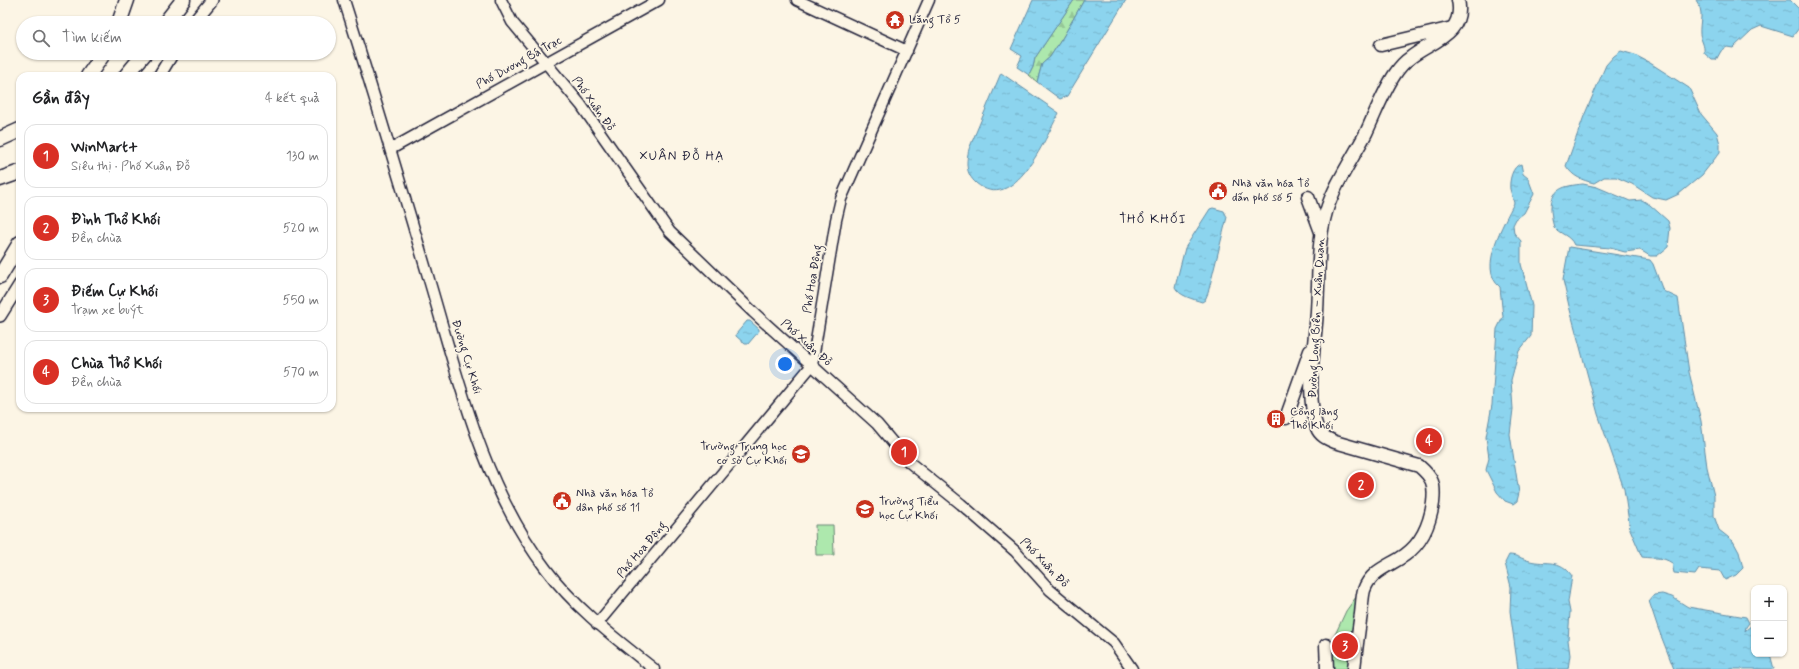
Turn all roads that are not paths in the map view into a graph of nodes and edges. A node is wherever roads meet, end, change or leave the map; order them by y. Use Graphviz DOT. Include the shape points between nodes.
graph roads {
  1 [pos="127,0"];
  2 [pos="183,0"];
  3 [pos="212,0"];
  4 [pos="344,0"];
  5 [pos="501,0"];
  6 [pos="659,0"];
  7 [pos="796,0"];
  8 [pos="929,0"];
  9 [pos="1458,0"];
  10 [pos="121,16"];
  11 [pos="170,16"];
  12 [pos="199,16"];
  13 [pos="1452,28"];
  14 [pos="1381,45"];
  15 [pos="907,51"];
  16 [pos="99,60"];
  17 [pos="139,60"];
  18 [pos="141,60"];
  19 [pos="169,60"];
  20 [pos="546,63"];
  21 [pos="91,72"];
  22 [pos="129,72"];
  23 [pos="134,72"];
  24 [pos="161,72"];
  25 [pos="16,132"];
  26 [pos="0,139"];
  27 [pos="391,149"];
  28 [pos="16,173"];
  29 [pos="0,179"];
  30 [pos="1308,197"];
  31 [pos="1321,232"];
  32 [pos="16,250"];
  33 [pos="0,276"];
  34 [pos="16,290"];
  35 [pos="0,316"];
  36 [pos="1315,337"];
  37 [pos="815,349"];
  38 [pos="800,355"];
  39 [pos="812,366"];
  40 [pos="1286,418"];
  41 [pos="597,624"];
  42 [pos="1326,645"];
  43 [pos="654,669"];
  44 [pos="1132,669"];
  45 [pos="1327,669"];
  46 [pos="1354,669"];
  1 -- 10 [label="highway"];
  2 -- 11 [label="highway"];
  3 -- 12 [label="main road"];
  4 -- 27 [label="street, Đường Cự Khối"];
  5 -- 20 [label="street, Phố Xuân Đỗ" via="512,22"];
  6 -- 20 [label="street, Phố Dương Bá Trạc"];
  7 -- 15 [label="street"];
  8 -- 15 [label="street, Phố Hoa Động"];
  9 -- 13 [label="main road" via="1456,20"];
  13 -- 14 [label="main road"];
  13 -- 31 [label="main road, Đường Long Biên – Xuân Quan" via="1438,41 1410,58 1396,73 1329,202"];
  15 -- 37 [label="street, Phố Hoa Động" via="841,199"];
  16 -- 21 [label="highway"];
  17 -- 22 [label="highway"];
  18 -- 23 [label="highway"];
  19 -- 24 [label="main road"];
  20 -- 27 [label="street, Phố Dương Bá Trạc"];
  20 -- 38 [label="street, Phố Xuân Đỗ" via="580,105 670,232"];
  25 -- 26 [label="highway"];
  27 -- 41 [label="street, Đường Cự Khối" via="461,388 496,484 524,538 546,569 571,599"];
  28 -- 29 [label="highway"];
  30 -- 31 [label="main road"];
  31 -- 36 [label="main road, Đường Long Biên – Xuân Quan"];
  32 -- 33 [label="highway"];
  34 -- 35 [label="main road"];
  36 -- 40 [label="main road"];
  36 -- 46 [label="main road, Đường Long Biên – Xuân Quan" via="1312,407 1318,430 1325,438 1335,442 1419,466 1429,475 1434,487 1432,510 1425,532 1405,556 1373,575 1364,590"];
  37 -- 38 [label="street"];
  37 -- 39 [label="street, Phố Hoa Động"];
  38 -- 39 [label="street, Phố Xuân Đỗ"];
  39 -- 41 [label="street, Phố Hoa Động"];
  39 -- 44 [label="street, Phố Xuân Đỗ" via="877,424 908,462 962,504 1015,551 1050,590 1114,643"];
  41 -- 43 [label="street, Đường Cự Khối"];
  42 -- 45 [label="main road"];
}
